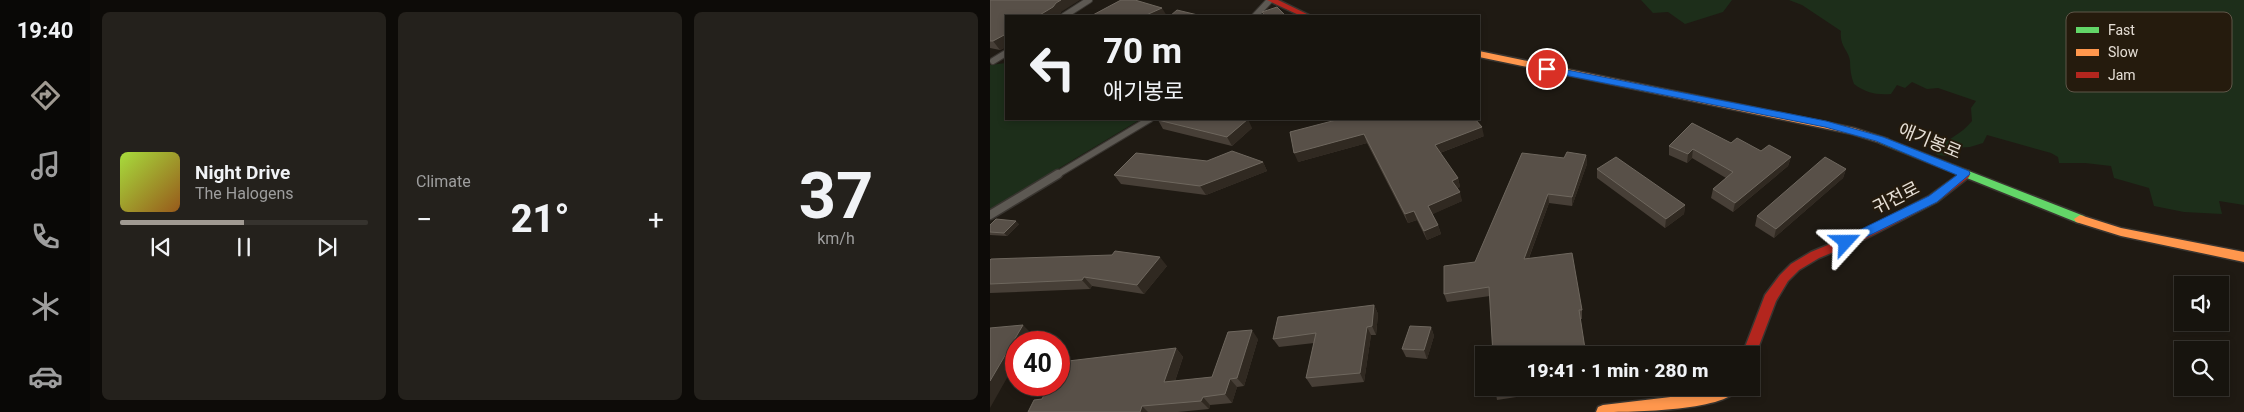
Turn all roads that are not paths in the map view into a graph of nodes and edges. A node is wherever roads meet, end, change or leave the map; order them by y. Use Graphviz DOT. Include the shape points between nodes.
graph roads {
  1 [pos="1089,0"];
  2 [pos="1271,0"];
  3 [pos="1066,15"];
  4 [pos="1255,15"];
  5 [pos="1304,15"];
  6 [pos="1005,54"];
  7 [pos="1480,54"];
  8 [pos="993,61"];
  9 [pos="1148,120"];
  10 [pos="1965,174"];
  11 [pos="990,215"];
  12 [pos="2244,257"];
  13 [pos="1752,346"];
  14 [pos="1718,396"];
  15 [pos="1603,412"];
  1 -- 3 [label="lane"];
  2 -- 4 [label="lane"];
  2 -- 5 [label="main road"];
  6 -- 8 [label="lane"];
  7 -- 10 [label="main road, 애기봉로" via="1826,124 1880,139"];
  9 -- 11 [label="lane"];
  10 -- 12 [label="main road, 애기봉로" via="2121,232"];
  10 -- 13 [label="main road, 귀전로" via="1933,199 1795,267 1770,300"];
  14 -- 15 [label="main road"];
}
